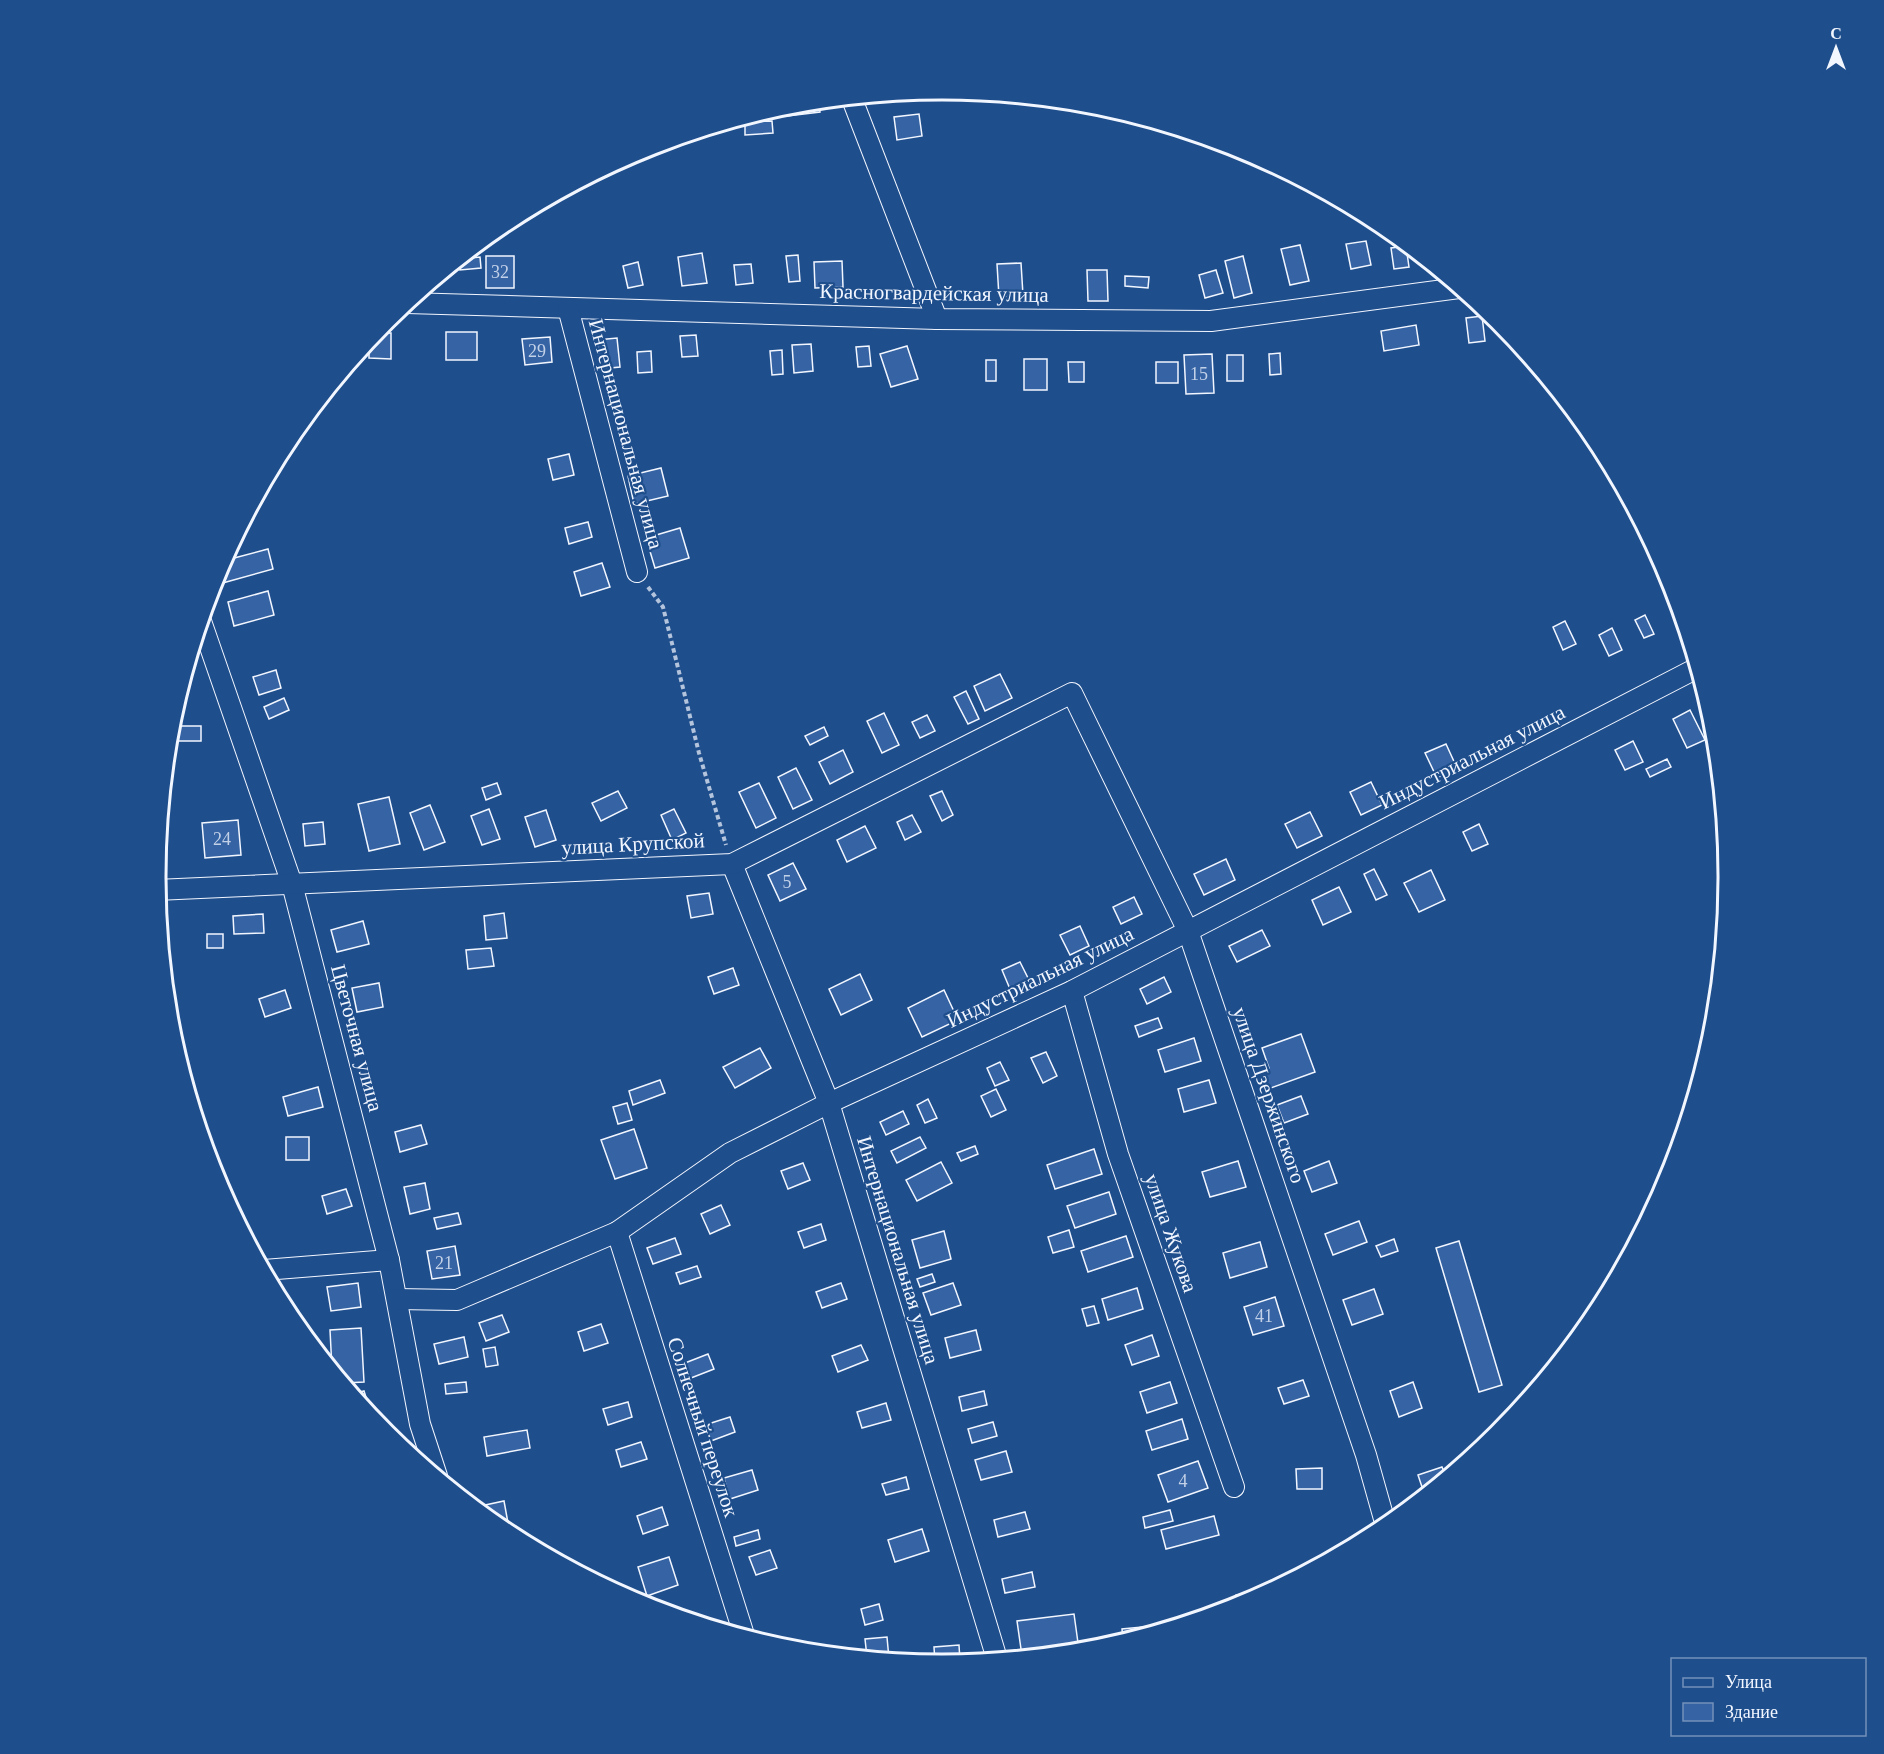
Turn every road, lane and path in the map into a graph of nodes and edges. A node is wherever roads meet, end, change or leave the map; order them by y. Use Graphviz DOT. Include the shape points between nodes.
graph roads {
  1 [pos="855,106"];
  2 [pos="1449,289"];
  3 [pos="419,303"];
  4 [pos="568,308"];
  5 [pos="937,319"];
  6 [pos="637,572"];
  7 [pos="205,633"];
  8 [pos="1691,671"];
  9 [pos="1072,693"];
  10 [pos="732,864"];
  11 [pos="292,884"];
  12 [pos="165,890"];
  13 [pos="1188,931"];
  14 [pos="1072,991"];
  15 [pos="829,1102"];
  16 [pos="616,1232"];
  17 [pos="389,1260"];
  18 [pos="273,1269"];
  19 [pos="397,1299"];
  20 [pos="433,1463"];
  21 [pos="1234,1487"];
  22 [pos="1383,1516"];
  23 [pos="741,1627"];
  24 [pos="995,1652"];
  1 -- 5 [label="street"];
  2 -- 5 [label="street, Красногвардейская улица" via="1211,321"];
  3 -- 4 [label="street, Красногвардейская улица"];
  4 -- 5 [label="street, Красногвардейская улица"];
  4 -- 6 [label="street, Интернациональная улица"];
  6 -- 10 [label="path" via="663,607 699,753"];
  7 -- 11 [label="street, Цветочная улица"];
  8 -- 13 [label="street, Индустриальная улица"];
  9 -- 10 [label="street, улица Крупской"];
  9 -- 13 [label="street, улица Дзержинского"];
  10 -- 11 [label="street, улица Крупской"];
  10 -- 15 [label="street, Интернациональная улица"];
  11 -- 12 [label="street, улица Крупской"];
  11 -- 17 [label="street, Цветочная улица"];
  13 -- 14 [label="street, Индустриальная улица"];
  13 -- 22 [label="street, улица Дзержинского"];
  14 -- 15 [label="street, Индустриальная улица"];
  14 -- 21 [label="street, улица Жукова" via="1118,1154"];
  15 -- 16 [label="street, Индустриальная улица" via="730,1153"];
  15 -- 24 [label="street, Интернациональная улица"];
  16 -- 19 [label="street, Индустриальная улица" via="457,1300"];
  16 -- 23 [label="street, Солнечный переулок"];
  17 -- 18 [label="street"];
  17 -- 19 [label="street, Цветочная улица"];
  19 -- 20 [label="street, Цветочная улица" via="420,1424"];
}
